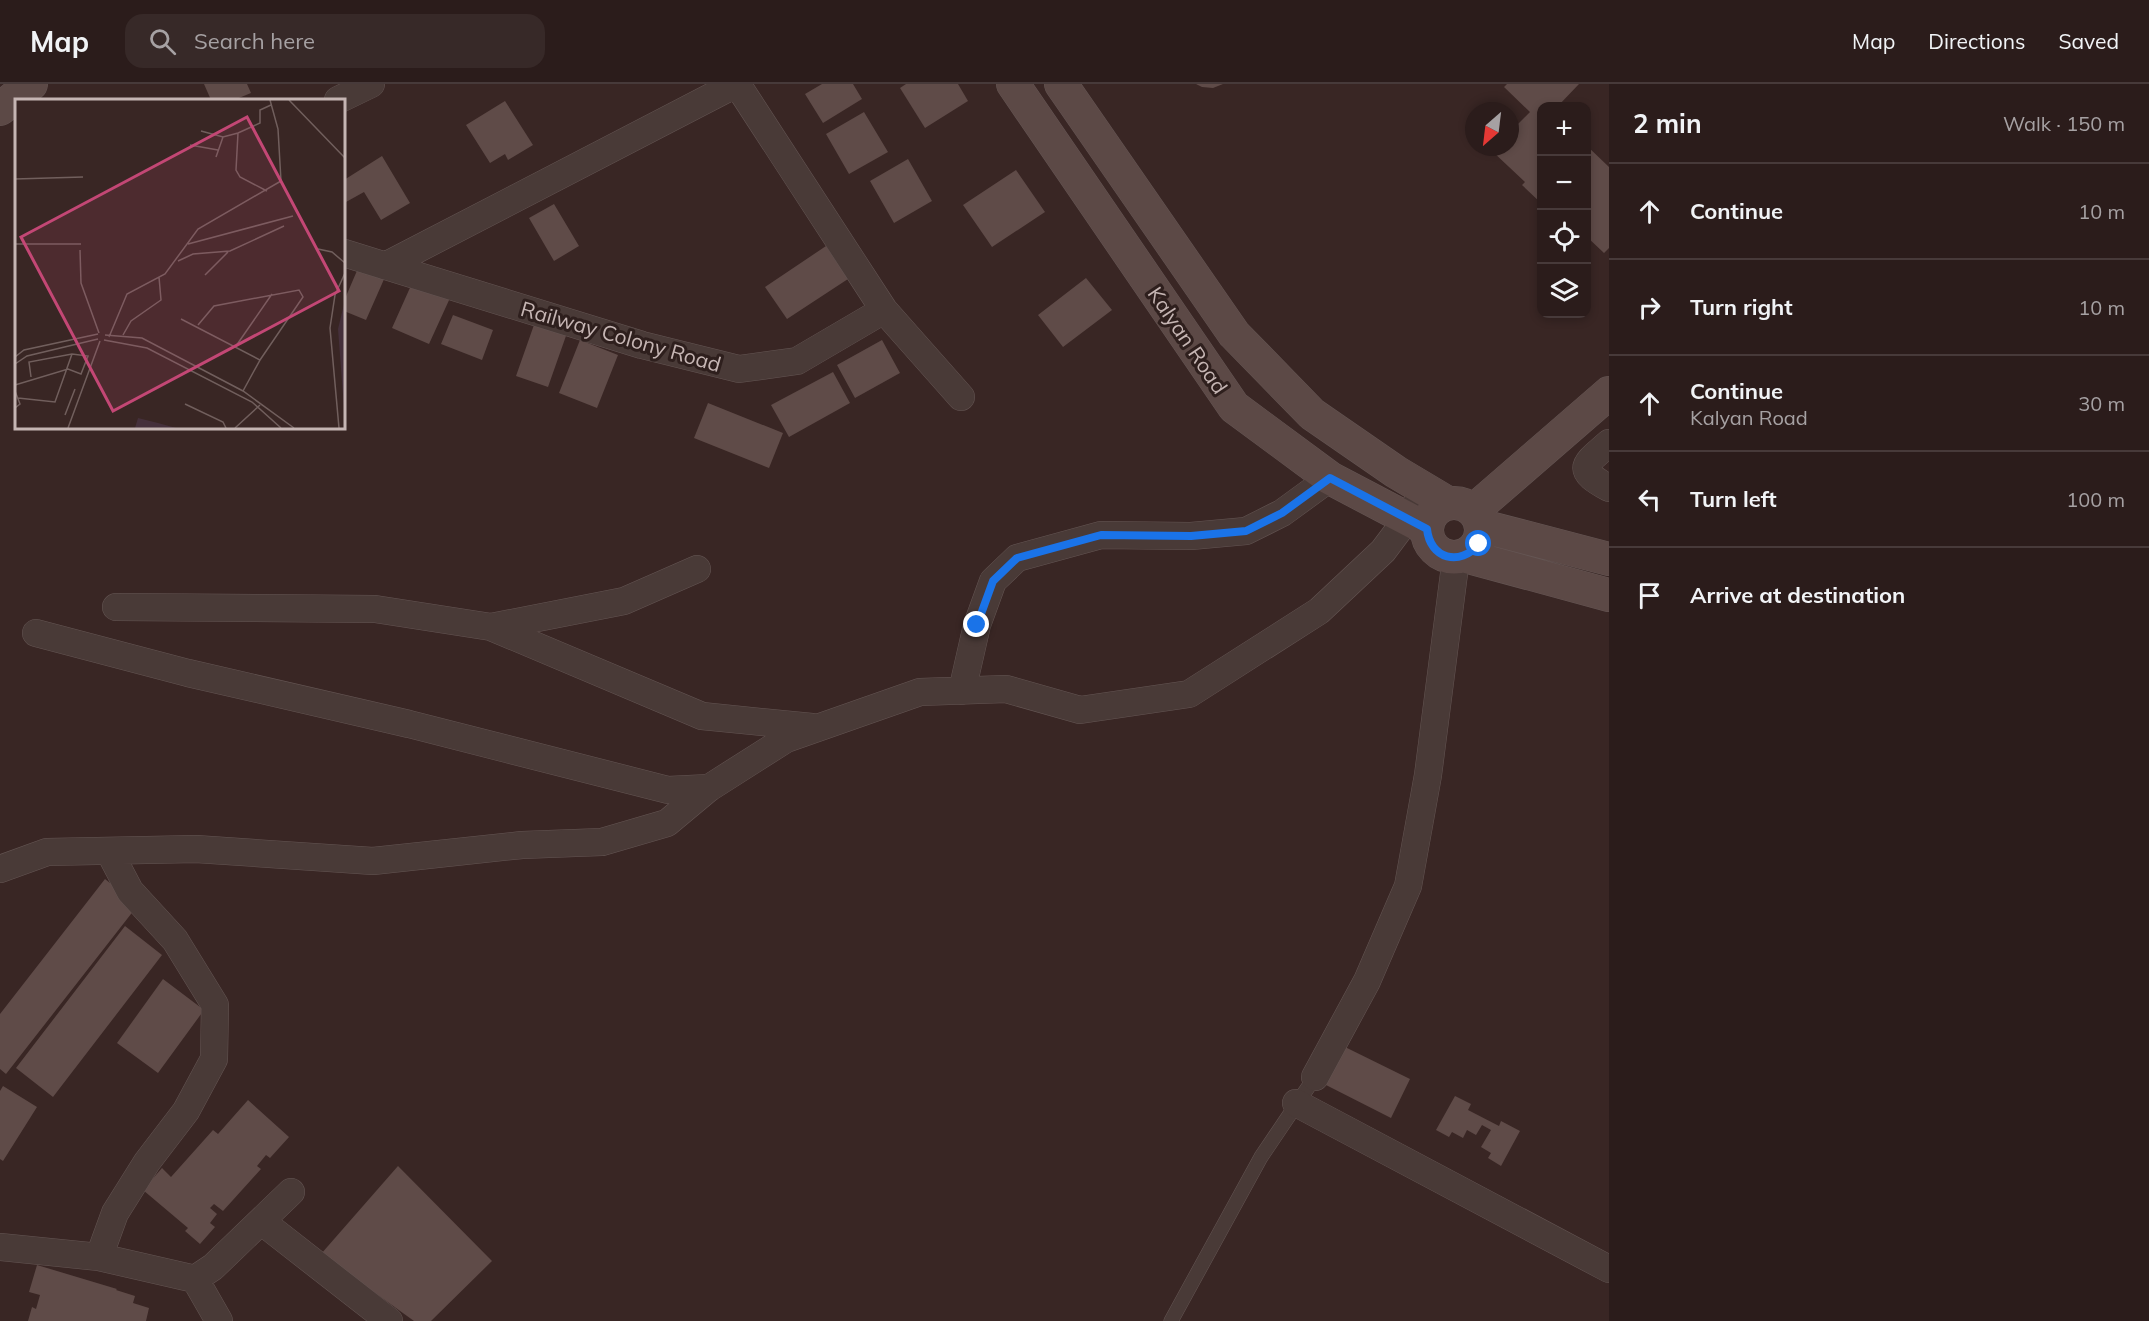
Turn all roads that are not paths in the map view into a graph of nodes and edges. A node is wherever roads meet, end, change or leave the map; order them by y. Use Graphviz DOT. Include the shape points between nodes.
graph roads {
  1 [pos="31,84"];
  2 [pos="371,84"];
  3 [pos="736,84"];
  4 [pos="1013,84"];
  5 [pos="1061,84"];
  6 [pos="340,99"];
  7 [pos="0,109"];
  8 [pos="345,253"];
  9 [pos="385,266"];
  10 [pos="884,310"];
  11 [pos="1609,393"];
  12 [pos="961,397"];
  13 [pos="1609,443"];
  14 [pos="1330,478"];
  15 [pos="1609,488"];
  16 [pos="1457,507"];
  17 [pos="1417,524"];
  18 [pos="1460,557"];
  19 [pos="1609,559"];
  20 [pos="697,569"];
  21 [pos="1609,595"];
  22 [pos="116,607"];
  23 [pos="491,627"];
  24 [pos="36,633"];
  25 [pos="962,691"];
  26 [pos="819,728"];
  27 [pos="709,788"];
  28 [pos="110,851"];
  29 [pos="0,869"];
  30 [pos="1315,1077"];
  31 [pos="1296,1103"];
  32 [pos="291,1192"];
  33 [pos="261,1221"];
  34 [pos="0,1247"];
  35 [pos="99,1257"];
  36 [pos="1609,1269"];
  37 [pos="195,1279"];
  38 [pos="219,1321"];
  39 [pos="389,1321"];
  40 [pos="1171,1321"];
  1 -- 7 [label="main road"];
  2 -- 6 [label="street"];
  3 -- 9 [label="street"];
  3 -- 10 [label="street"];
  4 -- 14 [label="main road, Kalyan Road" via="1234,407"];
  5 -- 16 [label="main road, Kalyan Road" via="1234,334 1312,414 1396,472"];
  8 -- 9 [label="street, Railway Colony Road"];
  9 -- 10 [label="street, Railway Colony Road" via="642,345 739,369 797,361"];
  10 -- 12 [label="street"];
  11 -- 16 [label="main road"];
  13 -- 15 [label="street" via="1586,466 1592,479"];
  14 -- 17 [label="main road, Kalyan Road"];
  14 -- 25 [label="street" via="1282,513 1246,531 1191,536 1101,535 1017,558 993,581 977,625"];
  16 -- 17 [label="main road" via="1440,507 1429,520"];
  16 -- 18 [label="main road" via="1479,544"];
  16 -- 19 [label="main road, Kalyan Road"];
  17 -- 18 [label="main road" via="1432,546 1447,557"];
  17 -- 25 [label="street" via="1319,611 1189,694 1080,710 1006,689"];
  18 -- 21 [label="main road"];
  18 -- 30 [label="street" via="1408,885 1367,981"];
  20 -- 23 [label="street" via="624,601"];
  22 -- 23 [label="street" via="375,609"];
  23 -- 26 [label="street" via="702,716"];
  24 -- 27 [label="street" via="668,790"];
  25 -- 26 [label="street" via="920,692"];
  26 -- 27 [label="street" via="786,739"];
  27 -- 28 [label="street" via="667,823 602,842 373,861 196,849"];
  28 -- 29 [label="street" via="47,852"];
  28 -- 35 [label="street" via="130,891 175,940 215,1005 214,1059 186,1111 115,1213"];
  30 -- 31 [label="lane"];
  31 -- 36 [label="street"];
  31 -- 40 [label="lane" via="1261,1156"];
  32 -- 33 [label="street"];
  33 -- 37 [label="street"];
  33 -- 39 [label="street"];
  34 -- 35 [label="street"];
  35 -- 37 [label="street"];
  37 -- 38 [label="street"];
}
